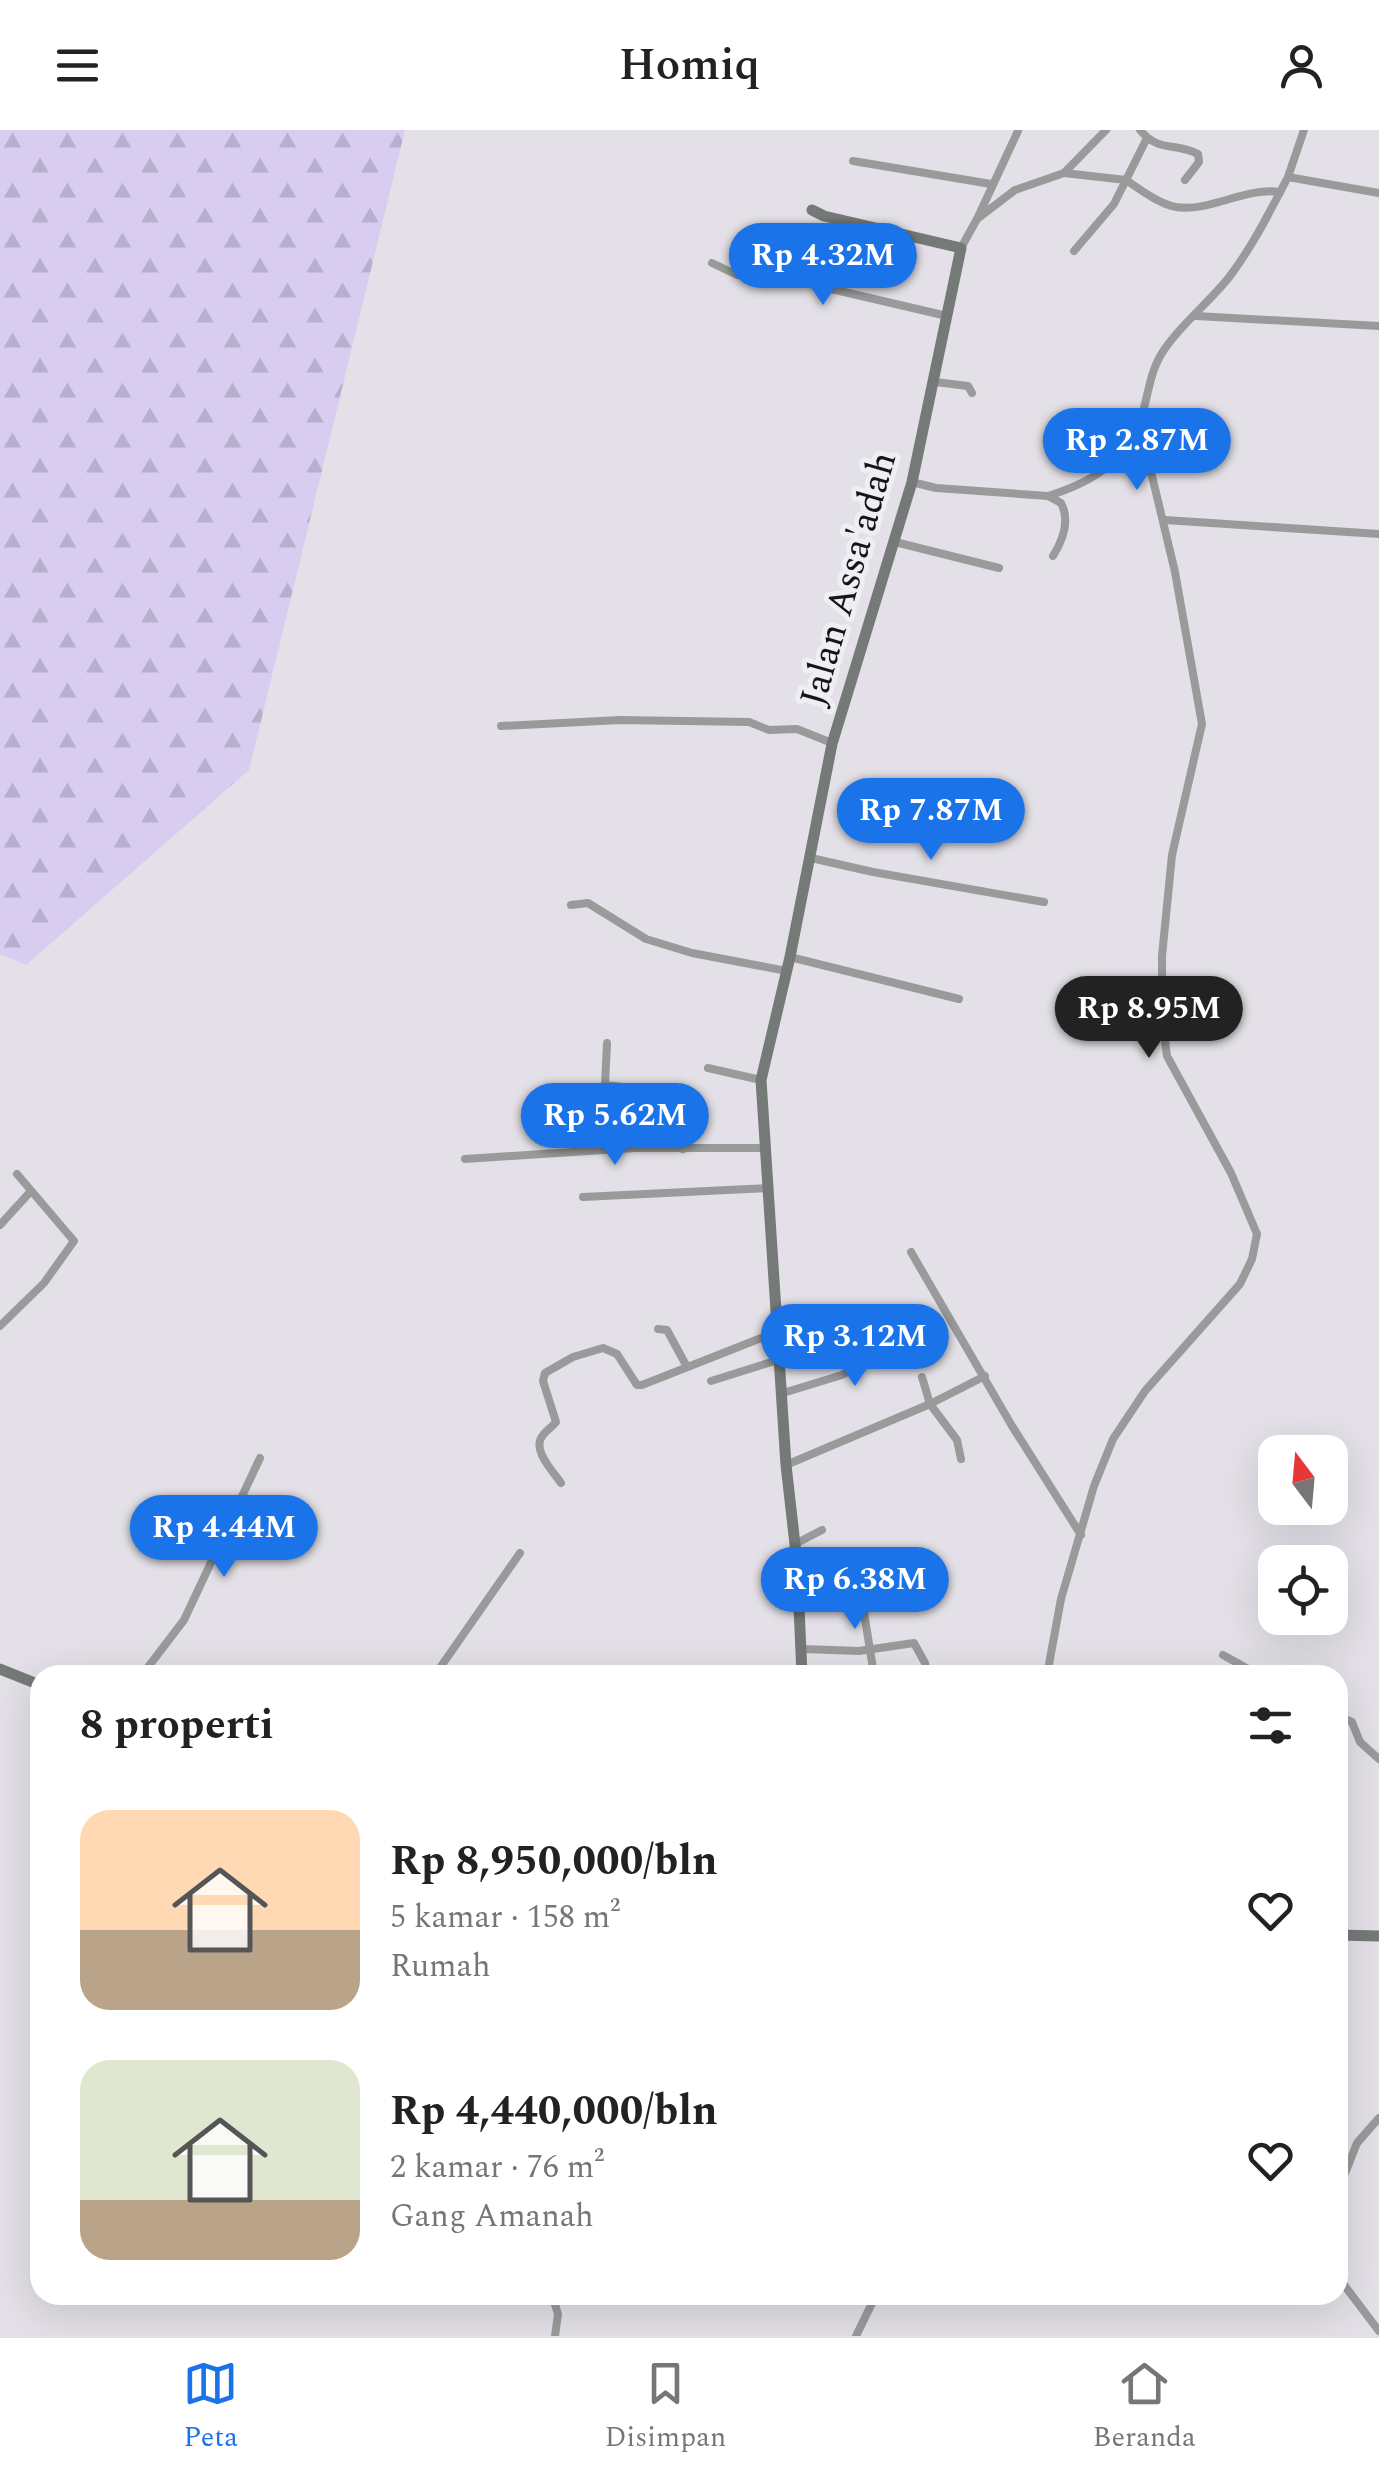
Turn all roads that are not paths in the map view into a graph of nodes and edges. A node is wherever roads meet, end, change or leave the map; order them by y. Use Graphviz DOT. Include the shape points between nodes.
graph roads {
  1 [pos="1106,130"];
  2 [pos="1304,130"];
  3 [pos="1018,131"];
  4 [pos="1143,134"];
  5 [pos="853,161"];
  6 [pos="1064,174"];
  7 [pos="1288,176"];
  8 [pos="1126,180"];
  9 [pos="1185,180"];
  10 [pos="991,184"];
  11 [pos="1280,192"];
  12 [pos="1379,194"];
  13 [pos="812,210"];
  14 [pos="977,219"];
  15 [pos="961,248"];
  16 [pos="1074,251"];
  17 [pos="712,263"];
  18 [pos="947,316"];
  19 [pos="1196,316"];
  20 [pos="1379,326"];
  21 [pos="936,382"];
  22 [pos="972,392"];
  23 [pos="1141,419"];
  24 [pos="912,482"];
  25 [pos="1048,496"];
  26 [pos="1165,520"];
  27 [pos="1379,534"];
  28 [pos="895,542"];
  29 [pos="1053,556"];
  30 [pos="998,568"];
  31 [pos="501,726"];
  32 [pos="832,744"];
  33 [pos="811,858"];
  34 [pos="1044,902"];
  35 [pos="572,905"];
  36 [pos="790,957"];
  37 [pos="787,971"];
  38 [pos="959,999"];
  39 [pos="608,1044"];
  40 [pos="708,1068"];
  41 [pos="761,1080"];
  42 [pos="764,1148"];
  43 [pos="684,1149"];
  44 [pos="465,1158"];
  45 [pos="17,1174"];
  46 [pos="767,1188"];
  47 [pos="31,1191"];
  48 [pos="583,1197"];
  49 [pos="0,1226"];
  50 [pos="911,1252"];
  51 [pos="0,1326"];
  52 [pos="658,1329"];
  53 [pos="779,1331"];
  54 [pos="913,1343"];
  55 [pos="781,1359"];
  56 [pos="687,1367"];
  57 [pos="985,1376"];
  58 [pos="922,1378"];
  59 [pos="710,1380"];
  60 [pos="784,1392"];
  61 [pos="930,1404"];
  62 [pos="260,1458"];
  63 [pos="960,1459"];
  64 [pos="786,1466"];
  65 [pos="561,1482"];
  66 [pos="822,1530"];
  67 [pos="1081,1535"];
  68 [pos="795,1544"];
  69 [pos="520,1552"];
  70 [pos="898,1591"];
  71 [pos="802,1649"];
  72 [pos="872,1650"];
  73 [pos="1223,1655"];
  74 [pos="149,1665"];
  75 [pos="442,1665"];
  76 [pos="802,1665"];
  77 [pos="873,1665"];
  78 [pos="926,1665"];
  79 [pos="1049,1665"];
  80 [pos="1241,1665"];
  81 [pos="0,1669"];
  82 [pos="30,1681"];
  83 [pos="1348,1720"];
  84 [pos="1379,1758"];
  85 [pos="1348,1934"];
  86 [pos="1378,1934"];
  87 [pos="1379,2118"];
  88 [pos="1348,2166"];
  89 [pos="1348,2291"];
  90 [pos="555,2305"];
  91 [pos="871,2305"];
  92 [pos="1379,2331"];
  93 [pos="556,2336"];
  94 [pos="856,2336"];
  1 -- 6 [label="street"];
  2 -- 7 [label="street"];
  3 -- 10 [label="street"];
  4 -- 8 [label="street"];
  4 -- 9 [label="street" via="1161,146 1198,154"];
  5 -- 10 [label="street"];
  6 -- 8 [label="street"];
  6 -- 14 [label="street" via="1015,190"];
  7 -- 11 [label="street"];
  7 -- 12 [label="street"];
  8 -- 11 [label="street" via="1174,207"];
  8 -- 16 [label="street"];
  10 -- 14 [label="street"];
  11 -- 19 [label="street" via="1240,261"];
  13 -- 15 [label="street"];
  14 -- 15 [label="street"];
  15 -- 18 [label="street, Jalan Assa'adah"];
  17 -- 18 [label="street" via="737,275 797,281"];
  18 -- 21 [label="street, Jalan Assa'adah"];
  19 -- 20 [label="street"];
  19 -- 23 [label="street" via="1163,351"];
  21 -- 22 [label="street"];
  21 -- 24 [label="street, Jalan Assa'adah"];
  23 -- 25 [label="street" via="1104,472"];
  23 -- 26 [label="street"];
  24 -- 25 [label="street"];
  24 -- 28 [label="street, Jalan Assa'adah"];
  25 -- 29 [label="street" via="1065,512"];
  26 -- 27 [label="street"];
  26 -- 67 [label="street" via="1202,724 1172,854 1162,956 1167,1056 1257,1234 1240,1284 1145,1392 1113,1439"];
  28 -- 30 [label="street"];
  28 -- 32 [label="street, Jalan Assa'adah"];
  31 -- 32 [label="street" via="748,722 797,729"];
  32 -- 33 [label="street, Jalan Assa'adah"];
  33 -- 34 [label="street"];
  33 -- 36 [label="street, Jalan Assa'adah"];
  35 -- 37 [label="street" via="588,903 661,944"];
  36 -- 37 [label="street, Jalan Assa'adah"];
  36 -- 38 [label="street"];
  37 -- 41 [label="street, Jalan Assa'adah"];
  39 -- 43 [label="street" via="605,1085 683,1094"];
  40 -- 41 [label="street"];
  41 -- 42 [label="street, Jalan Assa'adah"];
  42 -- 43 [label="street"];
  42 -- 46 [label="street, Jalan Assa'adah"];
  43 -- 44 [label="street"];
  45 -- 47 [label="street"];
  46 -- 48 [label="street"];
  46 -- 53 [label="street, Jalan Assa'adah"];
  47 -- 49 [label="street"];
  47 -- 51 [label="street" via="74,1241 44,1284"];
  50 -- 57 [label="street"];
  52 -- 56 [label="street" via="667,1330"];
  53 -- 55 [label="street, Jalan Assa'adah"];
  53 -- 56 [label="street"];
  54 -- 60 [label="street" via="855,1359 842,1375"];
  55 -- 59 [label="street"];
  55 -- 60 [label="street, Jalan Assa'adah"];
  56 -- 65 [label="street" via="642,1386 609,1348 596,1348 545,1373 556,1422 539,1444"];
  57 -- 61 [label="street"];
  57 -- 67 [label="street"];
  58 -- 61 [label="street"];
  60 -- 64 [label="street, Jalan Assa'adah"];
  61 -- 63 [label="street" via="957,1440"];
  61 -- 64 [label="street"];
  62 -- 74 [label="street" via="192,1606"];
  64 -- 68 [label="street, Jalan Assa'adah"];
  66 -- 68 [label="street"];
  67 -- 79 [label="street"];
  68 -- 71 [label="street, Jalan Assa'adah"];
  69 -- 75 [label="street"];
  70 -- 72 [label="street" via="862,1600"];
  71 -- 72 [label="street"];
  71 -- 76 [label="street, Jalan Assa'adah"];
  72 -- 77 [label="street"];
  72 -- 78 [label="street" via="914,1643"];
  73 -- 80 [label="street"];
  81 -- 82 [label="street"];
  83 -- 84 [label="street"];
  85 -- 86 [label="street"];
  87 -- 88 [label="street"];
  89 -- 92 [label="street"];
  90 -- 93 [label="street"];
  91 -- 94 [label="street"];
}
